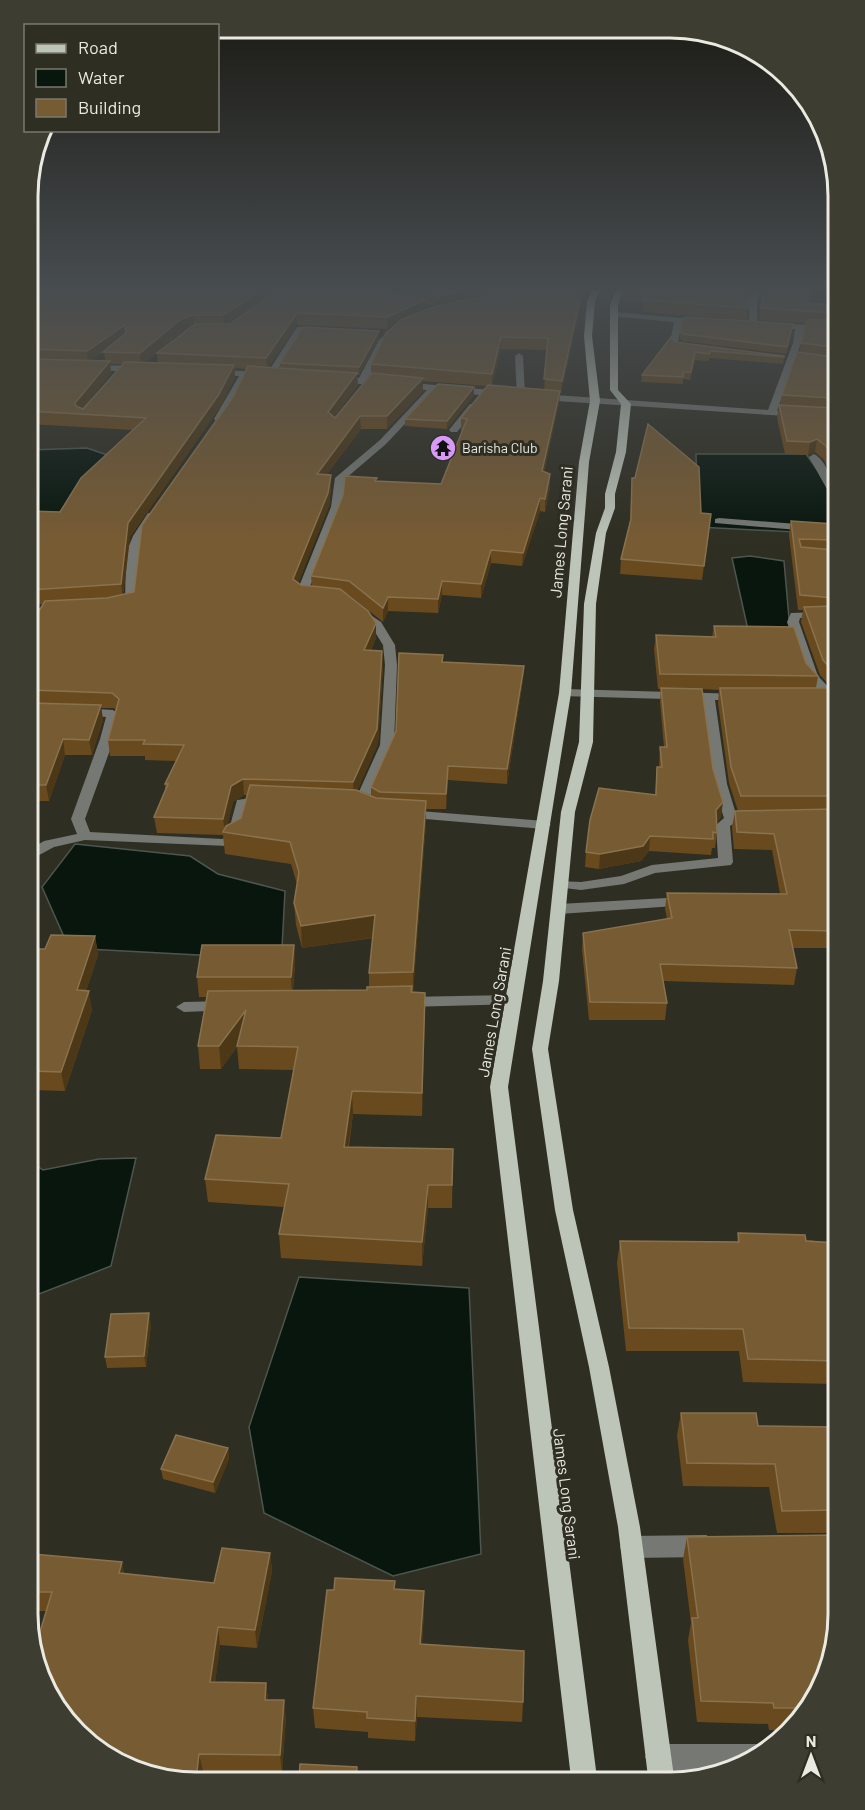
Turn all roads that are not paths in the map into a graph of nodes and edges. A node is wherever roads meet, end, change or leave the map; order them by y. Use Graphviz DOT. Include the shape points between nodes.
graph roads {
  1 [pos="244,374"];
  2 [pos="263,374"];
  3 [pos="368,374"];
  4 [pos="520,374"];
  5 [pos="592,374"];
  6 [pos="614,374"];
  7 [pos="786,374"];
  8 [pos="270,375"];
  9 [pos="281,375"];
  10 [pos="328,378"];
  11 [pos="366,381"];
  12 [pos="434,387"];
  13 [pos="473,391"];
  14 [pos="360,392"];
  15 [pos="484,392"];
  16 [pos="521,396"];
  17 [pos="595,401"];
  18 [pos="626,404"];
  19 [pos="771,414"];
  20 [pos="813,416"];
  21 [pos="213,428"];
  22 [pos="814,457"];
  23 [pos="828,482"];
  24 [pos="160,501"];
  25 [pos="719,521"];
  26 [pos="822,529"];
  27 [pos="323,597"];
  28 [pos="352,605"];
  29 [pos="106,607"];
  30 [pos="56,608"];
  31 [pos="38,611"];
  32 [pos="828,616"];
  33 [pos="569,645"];
  34 [pos="590,646"];
  35 [pos="828,692"];
  36 [pos="566,693"];
  37 [pos="587,694"];
  38 [pos="708,697"];
  39 [pos="755,697"];
  40 [pos="811,697"];
  41 [pos="828,698"];
  42 [pos="63,712"];
  43 [pos="278,801"];
  44 [pos="360,806"];
  45 [pos="388,813"];
  46 [pos="771,817"];
  47 [pos="731,819"];
  48 [pos="544,825"];
  49 [pos="85,836"];
  50 [pos="38,851"];
  51 [pos="561,884"];
  52 [pos="705,901"];
  53 [pos="559,909"];
  54 [pos="514,1000"];
  55 [pos="384,1003"];
  56 [pos="243,1006"];
  57 [pos="184,1007"];
  58 [pos="723,1546"];
  59 [pos="631,1547"];
  60 [pos="728,1761"];
  61 [pos="660,1767"];
  62 [pos="583,1772"];
  1 -- 21 [label="street"];
  2 -- 8 [label="street"];
  3 -- 11 [label="street"];
  4 -- 16 [label="street"];
  5 -- 17 [label="main road, James Long Sarani"];
  6 -- 18 [label="main road" via="614,390"];
  7 -- 19 [label="street"];
  8 -- 9 [label="street"];
  10 -- 11 [label="street"];
  11 -- 12 [label="street"];
  11 -- 14 [label="street"];
  12 -- 13 [label="street"];
  12 -- 27 [label="street" via="383,442 340,478 336,507 302,594"];
  13 -- 15 [label="street"];
  13 -- 15 [label="street" via="450,427"];
  15 -- 16 [label="street"];
  16 -- 17 [label="street"];
  17 -- 18 [label="street"];
  17 -- 33 [label="main road, James Long Sarani" via="584,462"];
  18 -- 19 [label="street"];
  18 -- 34 [label="main road" via="621,452 601,533 590,604"];
  19 -- 20 [label="street"];
  22 -- 23 [label="street"];
  24 -- 29 [label="street" via="137,538 131,558 130,603"];
  25 -- 26 [label="street"];
  28 -- 44 [label="street" via="375,622 389,645 391,665 387,745"];
  30 -- 31 [label="street"];
  32 -- 35 [label="street" via="795,615 793,622 812,677"];
  33 -- 34 [label="main road"];
  33 -- 36 [label="main road, James Long Sarani"];
  34 -- 37 [label="main road"];
  36 -- 37 [label="street"];
  36 -- 48 [label="main road, James Long Sarani"];
  37 -- 38 [label="street"];
  37 -- 51 [label="main road" via="586,742 568,812"];
  38 -- 39 [label="street"];
  38 -- 47 [label="street" via="720,784"];
  40 -- 41 [label="street"];
  42 -- 49 [label="street" via="113,714 78,819"];
  43 -- 49 [label="street" via="242,803 234,839 223,843"];
  45 -- 48 [label="street"];
  46 -- 47 [label="street"];
  47 -- 51 [label="street" via="723,825 726,862 652,869 624,880 581,886"];
  48 -- 54 [label="main road, James Long Sarani"];
  49 -- 50 [label="street" via="49,844"];
  51 -- 53 [label="main road"];
  52 -- 53 [label="street"];
  53 -- 59 [label="main road" via="540,1049 564,1210 599,1366"];
  54 -- 55 [label="street"];
  54 -- 62 [label="main road, James Long Sarani" via="498,1087"];
  56 -- 57 [label="street"];
  58 -- 59 [label="street"];
  59 -- 61 [label="main road"];
  60 -- 61 [label="street"];
}
